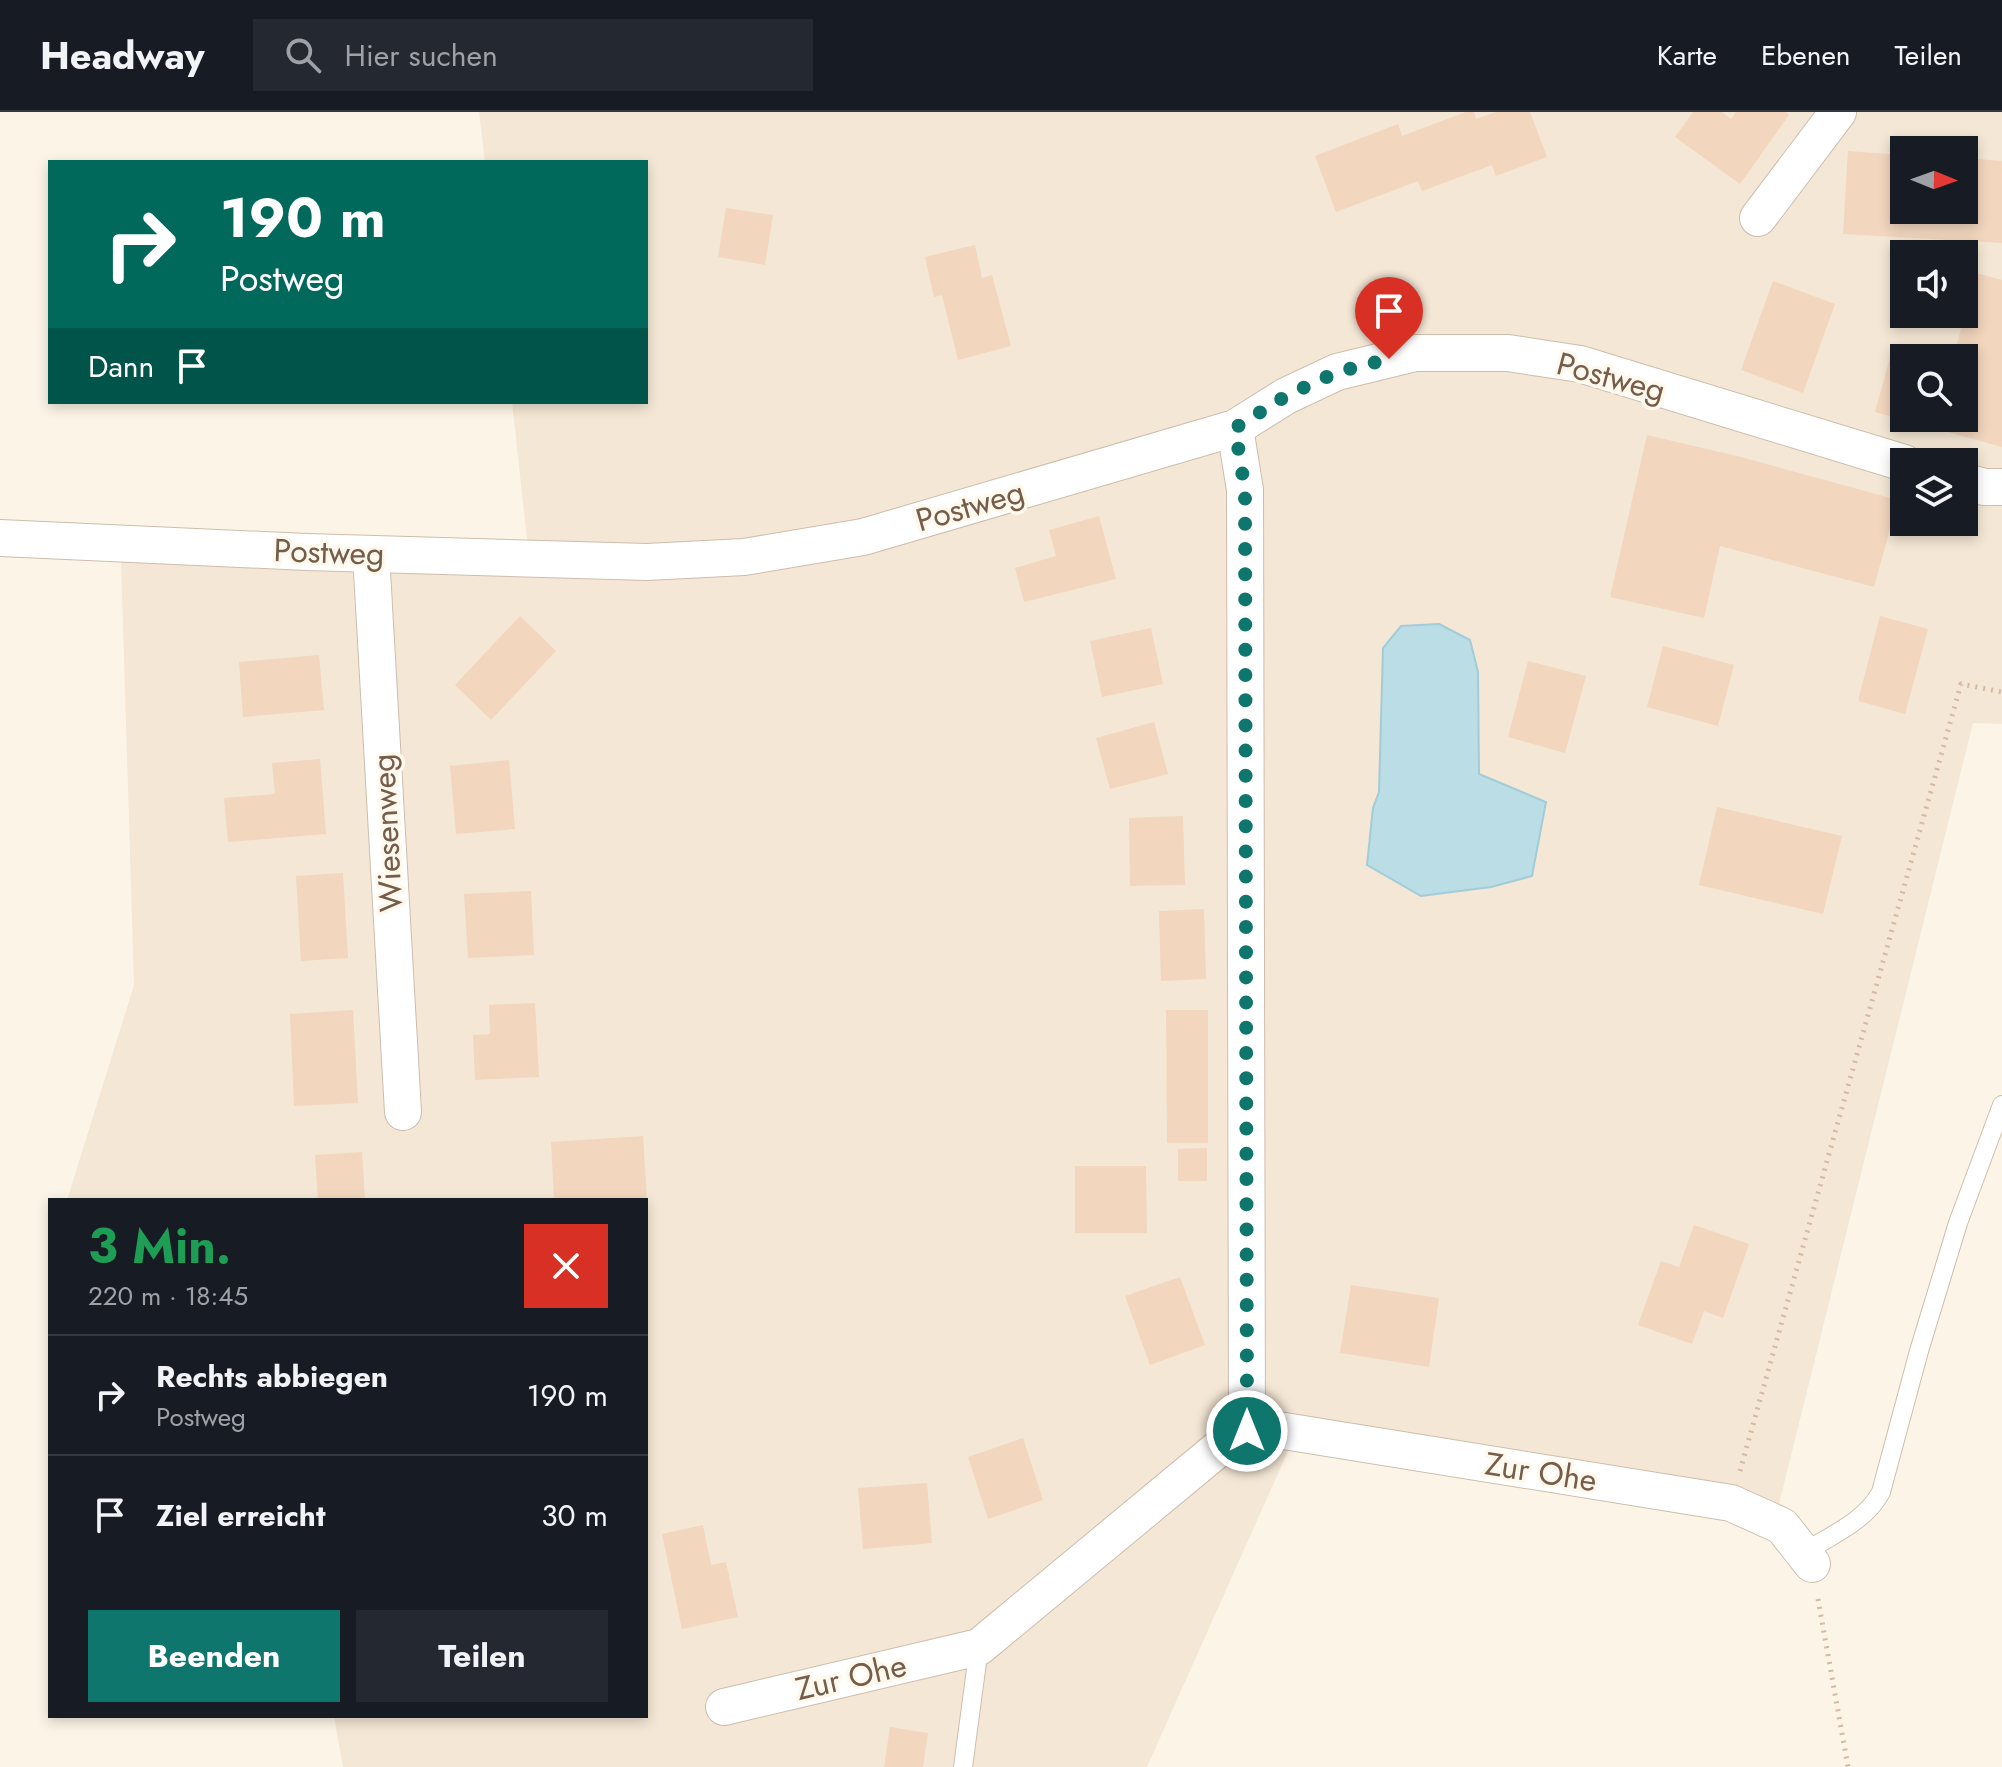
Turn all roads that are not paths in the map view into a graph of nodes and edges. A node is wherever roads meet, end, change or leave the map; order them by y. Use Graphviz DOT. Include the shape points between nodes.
graph roads {
  1 [pos="1838,112"];
  2 [pos="1758,218"];
  3 [pos="1235,428"];
  4 [pos="1890,459"];
  5 [pos="1978,485"];
  6 [pos="2002,487"];
  7 [pos="0,538"];
  8 [pos="371,554"];
  9 [pos="2002,1105"];
  10 [pos="403,1112"];
  11 [pos="1247,1431"];
  12 [pos="1808,1559"];
  13 [pos="979,1647"];
  14 [pos="724,1707"];
  15 [pos="963,1767"];
  1 -- 2 [label="street"];
  3 -- 4 [label="street, Postweg" via="1337,372 1415,353 1508,353 1580,364"];
  3 -- 8 [label="street, Postweg" via="863,537 744,557 647,562"];
  3 -- 11 [label="street" via="1245,490"];
  5 -- 6 [label="street"];
  7 -- 8 [label="street, Postweg"];
  8 -- 10 [label="street, Wiesenweg"];
  9 -- 12 [label="lane" via="1958,1223 1881,1492"];
  11 -- 12 [label="street, Zur Ohe" via="1272,1429 1731,1503 1782,1526"];
  11 -- 13 [label="street, Zur Ohe" via="1230,1439"];
  13 -- 14 [label="street, Zur Ohe"];
  13 -- 15 [label="lane"];
}
